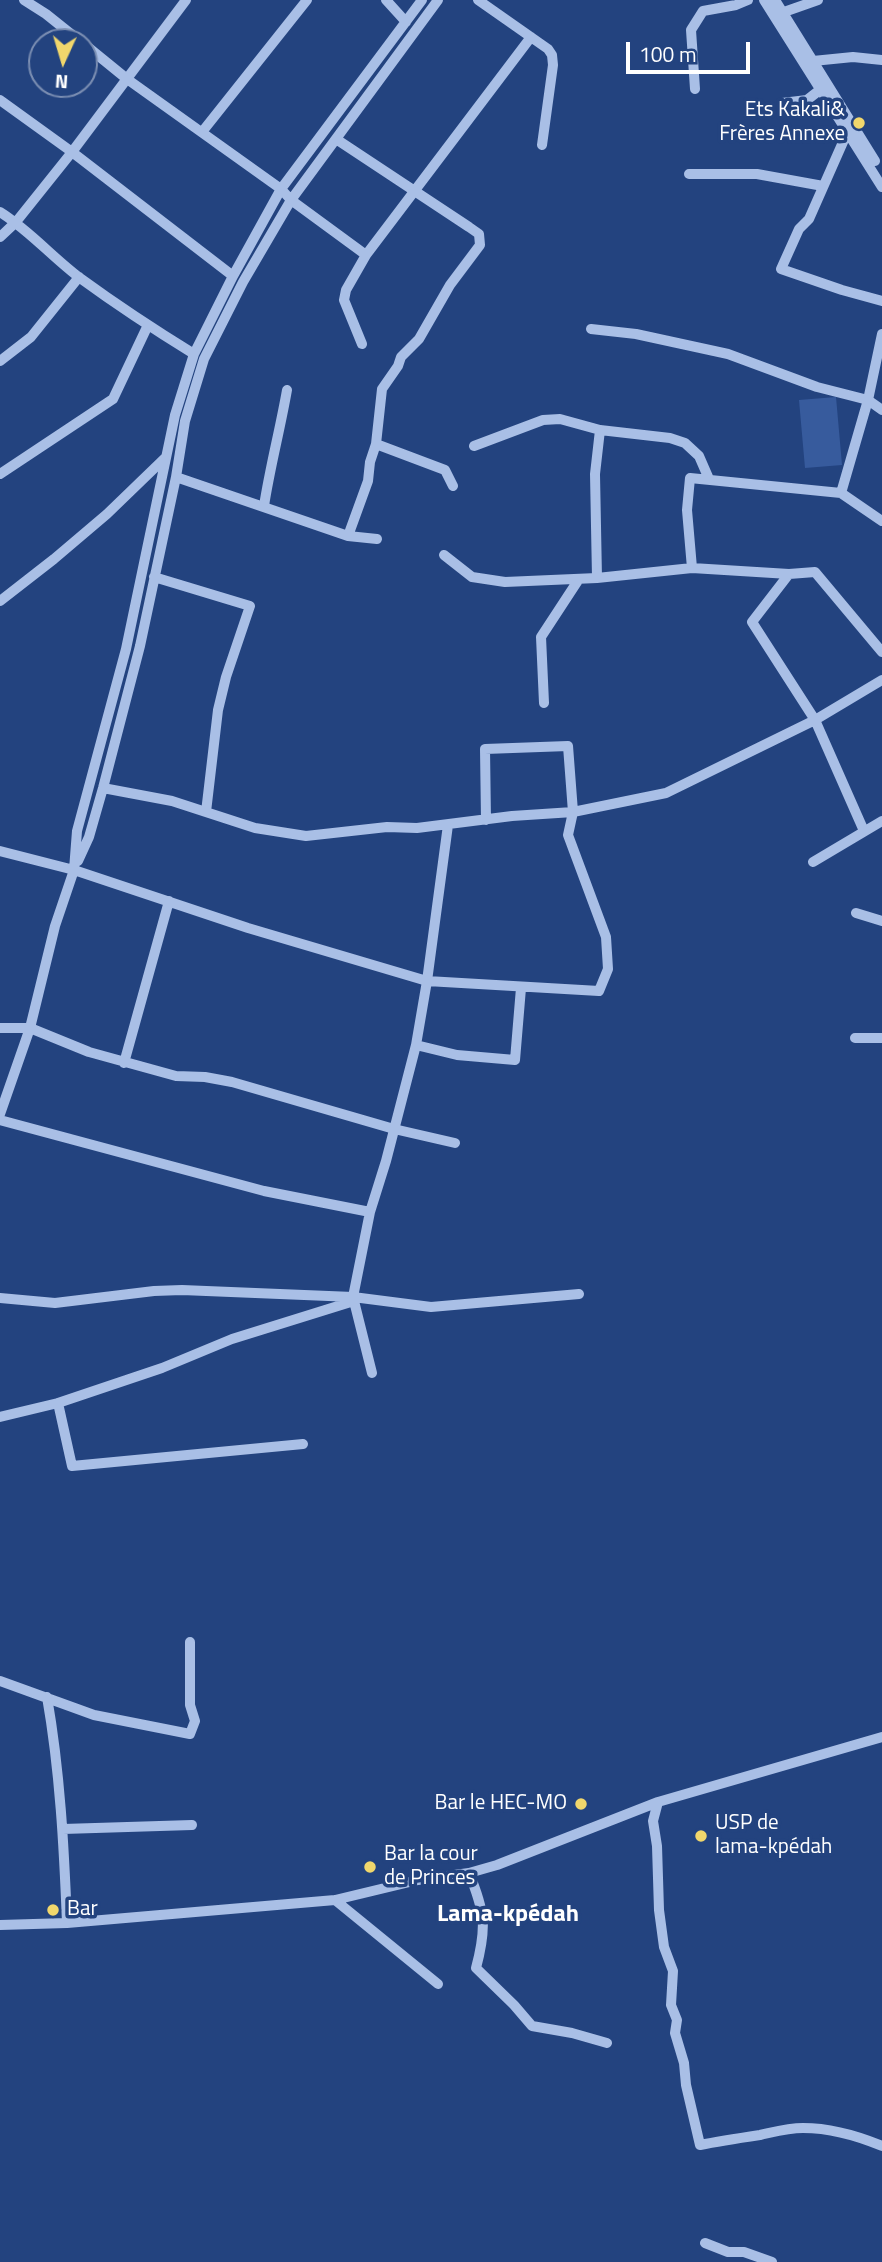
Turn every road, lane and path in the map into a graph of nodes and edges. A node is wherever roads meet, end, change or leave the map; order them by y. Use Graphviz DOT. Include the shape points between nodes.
graph roads {
  1 [pos="24,0"];
  2 [pos="186,0"];
  3 [pos="307,0"];
  4 [pos="386,0"];
  5 [pos="422,0"];
  6 [pos="438,0"];
  7 [pos="478,0"];
  8 [pos="748,0"];
  9 [pos="764,0"];
  10 [pos="775,0"];
  11 [pos="818,0"];
  12 [pos="784,12"];
  13 [pos="405,22"];
  14 [pos="64,28"];
  15 [pos="531,37"];
  16 [pos="98,55"];
  17 [pos="882,60"];
  18 [pos="813,61"];
  19 [pos="127,79"];
  20 [pos="695,89"];
  21 [pos="821,89"];
  22 [pos="0,100"];
  23 [pos="782,103"];
  24 [pos="202,132"];
  25 [pos="846,133"];
  26 [pos="335,139"];
  27 [pos="542,145"];
  28 [pos="72,152"];
  29 [pos="880,166"];
  30 [pos="690,174"];
  31 [pos="823,186"];
  32 [pos="882,187"];
  33 [pos="281,189"];
  34 [pos="415,192"];
  35 [pos="291,200"];
  36 [pos="0,212"];
  37 [pos="16,222"];
  38 [pos="0,237"];
  39 [pos="366,255"];
  40 [pos="233,276"];
  41 [pos="79,277"];
  42 [pos="882,300"];
  43 [pos="148,325"];
  44 [pos="591,329"];
  45 [pos="882,334"];
  46 [pos="362,344"];
  47 [pos="194,354"];
  48 [pos="0,361"];
  49 [pos="287,390"];
  50 [pos="868,400"];
  51 [pos="882,410"];
  52 [pos="600,430"];
  53 [pos="376,444"];
  54 [pos="474,446"];
  55 [pos="166,457"];
  56 [pos="0,474"];
  57 [pos="176,477"];
  58 [pos="709,479"];
  59 [pos="453,486"];
  60 [pos="841,493"];
  61 [pos="264,506"];
  62 [pos="882,521"];
  63 [pos="348,536"];
  64 [pos="377,539"];
  65 [pos="444,555"];
  66 [pos="692,568"];
  67 [pos="789,574"];
  68 [pos="154,577"];
  69 [pos="597,578"];
  70 [pos="579,579"];
  71 [pos="1,597"];
  72 [pos="882,652"];
  73 [pos="882,680"];
  74 [pos="544,703"];
  75 [pos="815,720"];
  76 [pos="103,788"];
  77 [pos="206,812"];
  78 [pos="573,812"];
  79 [pos="486,820"];
  80 [pos="882,821"];
  81 [pos="447,825"];
  82 [pos="864,831"];
  83 [pos="0,851"];
  84 [pos="813,862"];
  85 [pos="74,870"];
  86 [pos="169,901"];
  87 [pos="856,913"];
  88 [pos="882,921"];
  89 [pos="427,981"];
  90 [pos="521,988"];
  91 [pos="0,1027"];
  92 [pos="30,1028"];
  93 [pos="855,1038"];
  94 [pos="882,1038"];
  95 [pos="416,1045"];
  96 [pos="124,1063"];
  97 [pos="0,1114"];
  98 [pos="0,1120"];
  99 [pos="394,1129"];
  100 [pos="455,1143"];
  101 [pos="370,1212"];
  102 [pos="579,1294"];
  103 [pos="0,1298"];
  104 [pos="353,1299"];
  105 [pos="372,1373"];
  106 [pos="58,1403"];
  107 [pos="0,1417"];
  108 [pos="303,1444"];
  109 [pos="190,1642"];
  110 [pos="0,1681"];
  111 [pos="47,1697"];
  112 [pos="882,1737"];
  113 [pos="657,1802"];
  114 [pos="192,1825"];
  115 [pos="62,1829"];
  116 [pos="469,1873"];
  117 [pos="335,1900"];
  118 [pos="67,1923"];
  119 [pos="0,1925"];
  120 [pos="438,1984"];
  121 [pos="607,2043"];
  122 [pos="882,2146"];
  123 [pos="705,2243"];
  124 [pos="772,2262"];
  1 -- 14 [label="street"];
  2 -- 19 [label="street"];
  3 -- 24 [label="street"];
  4 -- 13 [label="street"];
  5 -- 13 [label="street"];
  6 -- 26 [label="street"];
  7 -- 15 [label="street"];
  8 -- 20 [label="street" via="703,11 691,30"];
  9 -- 21 [label="street"];
  10 -- 12 [label="street"];
  11 -- 12 [label="street"];
  12 -- 18 [label="street"];
  13 -- 33 [label="street"];
  15 -- 27 [label="street" via="548,49 554,65"];
  15 -- 34 [label="street"];
  16 -- 19 [label="street"];
  17 -- 18 [label="street"];
  18 -- 29 [label="street"];
  19 -- 24 [label="street"];
  19 -- 28 [label="street"];
  21 -- 23 [label="street" via="807,100"];
  21 -- 25 [label="street"];
  22 -- 28 [label="street"];
  24 -- 33 [label="street"];
  25 -- 31 [label="street"];
  25 -- 32 [label="street"];
  26 -- 34 [label="street"];
  26 -- 35 [label="street"];
  28 -- 37 [label="street"];
  28 -- 40 [label="street"];
  30 -- 31 [label="street" via="757,174"];
  31 -- 42 [label="street" via="781,269"];
  33 -- 35 [label="street"];
  33 -- 40 [label="street"];
  34 -- 39 [label="street"];
  34 -- 53 [label="street" via="479,234 480,245 382,388"];
  35 -- 39 [label="street"];
  35 -- 57 [label="street" via="204,359 185,421"];
  36 -- 37 [label="street"];
  37 -- 38 [label="street"];
  37 -- 41 [label="street"];
  39 -- 46 [label="street" via="344,300"];
  40 -- 47 [label="street"];
  41 -- 43 [label="street"];
  41 -- 48 [label="street" via="31,337"];
  43 -- 47 [label="street"];
  43 -- 56 [label="street" via="113,399"];
  44 -- 50 [label="street" via="728,354 817,387"];
  45 -- 50 [label="street"];
  47 -- 55 [label="street"];
  49 -- 61 [label="street"];
  50 -- 51 [label="street"];
  50 -- 60 [label="street"];
  52 -- 54 [label="street" via="560,419 543,420"];
  52 -- 58 [label="street" via="684,443 699,456"];
  52 -- 69 [label="street" via="595,474"];
  53 -- 59 [label="street" via="445,470"];
  53 -- 63 [label="street" via="366,489"];
  55 -- 71 [label="street" via="86,532"];
  55 -- 85 [label="street" via="126,649 77,831"];
  57 -- 61 [label="street"];
  57 -- 68 [label="street"];
  58 -- 60 [label="street"];
  58 -- 66 [label="street" via="690,478 687,510"];
  60 -- 62 [label="street"];
  61 -- 63 [label="street"];
  63 -- 64 [label="street"];
  65 -- 70 [label="street" via="472,577 505,582"];
  66 -- 67 [label="street"];
  66 -- 69 [label="street"];
  67 -- 72 [label="street" via="815,572"];
  67 -- 75 [label="street" via="752,622"];
  68 -- 76 [label="street"];
  68 -- 77 [label="street" via="250,606 218,710"];
  69 -- 70 [label="street"];
  70 -- 74 [label="street" via="541,637"];
  73 -- 75 [label="street"];
  75 -- 78 [label="street" via="666,793"];
  75 -- 82 [label="street"];
  76 -- 77 [label="street"];
  76 -- 85 [label="street"];
  77 -- 81 [label="street" via="255,828 306,836"];
  78 -- 79 [label="street"];
  78 -- 79 [label="street" via="568,746 485,749"];
  78 -- 90 [label="street" via="568,835 606,937 608,969 599,991"];
  79 -- 81 [label="street"];
  80 -- 82 [label="street"];
  81 -- 89 [label="street"];
  82 -- 84 [label="street"];
  83 -- 85 [label="street"];
  85 -- 86 [label="street"];
  85 -- 92 [label="street"];
  86 -- 89 [label="street"];
  86 -- 96 [label="street"];
  87 -- 88 [label="street"];
  89 -- 90 [label="street"];
  89 -- 95 [label="street"];
  90 -- 95 [label="street" via="515,1060 457,1055"];
  91 -- 92 [label="street"];
  92 -- 96 [label="street"];
  92 -- 97 [label="street"];
  93 -- 94 [label="street"];
  95 -- 99 [label="street"];
  96 -- 99 [label="street" via="176,1076 232,1082"];
  98 -- 101 [label="street" via="264,1191"];
  99 -- 100 [label="street"];
  99 -- 101 [label="street"];
  101 -- 104 [label="street"];
  102 -- 104 [label="street" via="431,1307"];
  103 -- 104 [label="street" via="55,1303 182,1290"];
  104 -- 105 [label="street"];
  104 -- 106 [label="street"];
  106 -- 107 [label="street"];
  106 -- 108 [label="street" via="72,1466"];
  109 -- 111 [label="street" via="190,1705 195,1721 190,1734 94,1715"];
  110 -- 111 [label="street"];
  111 -- 115 [label="street"];
  112 -- 113 [label="street"];
  113 -- 116 [label="street"];
  113 -- 122 [label="street" via="653,1821 659,1910 673,1971 675,2033 700,2145 803,2128 863,2138"];
  114 -- 115 [label="street"];
  115 -- 118 [label="street"];
  116 -- 117 [label="street"];
  116 -- 121 [label="street" via="484,1912 484,1938 476,1968 532,2026"];
  117 -- 118 [label="street"];
  117 -- 120 [label="street"];
  118 -- 119 [label="street"];
  123 -- 124 [label="street"];
}
